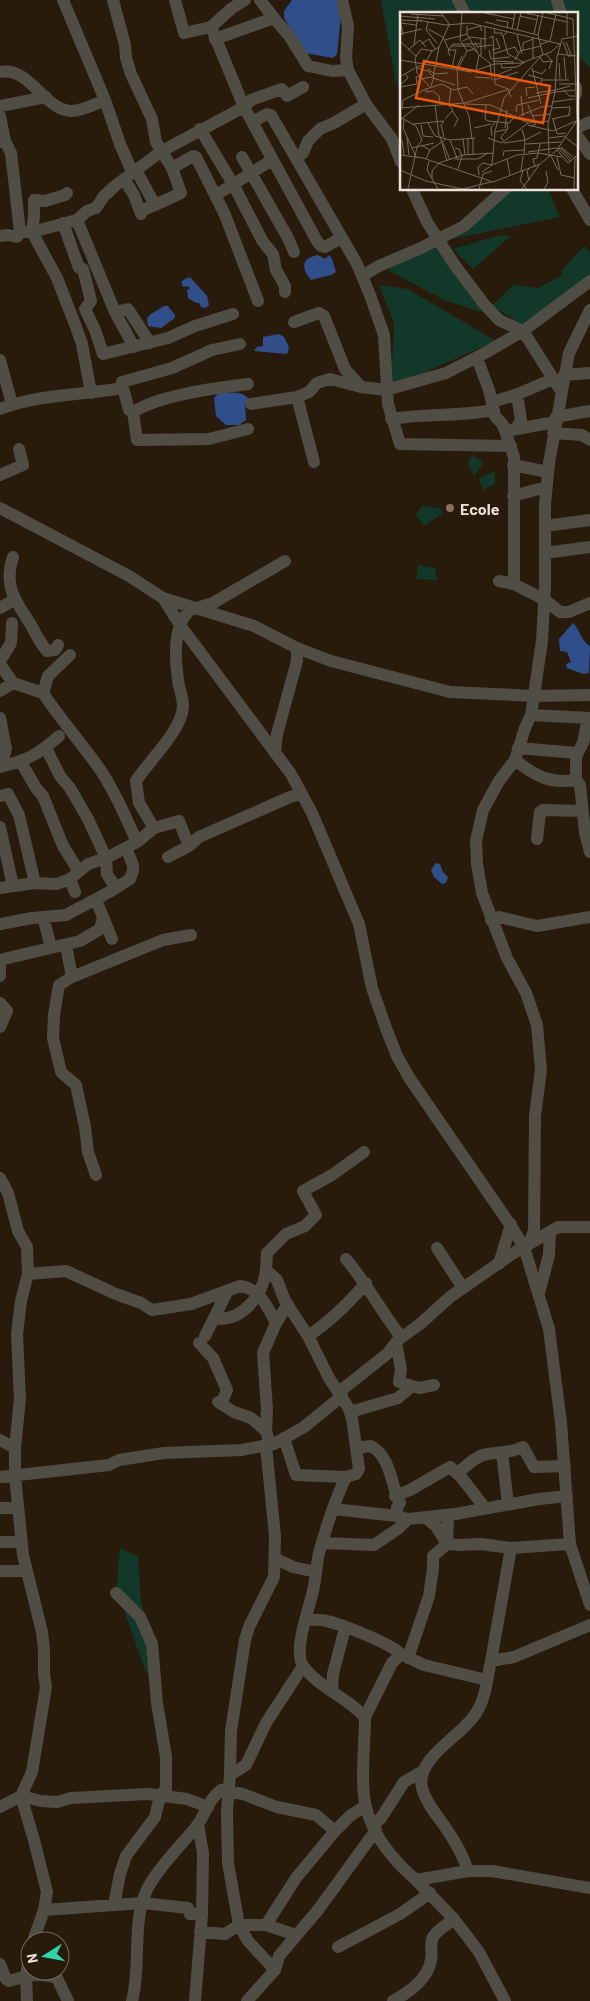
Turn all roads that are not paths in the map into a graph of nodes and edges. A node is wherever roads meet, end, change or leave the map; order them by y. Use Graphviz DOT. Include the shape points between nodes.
graph roads {
  1 [pos="63,0"];
  2 [pos="113,0"];
  3 [pos="175,0"];
  4 [pos="245,0"];
  5 [pos="260,0"];
  6 [pos="342,0"];
  7 [pos="458,0"];
  8 [pos="464,12"];
  9 [pos="274,18"];
  10 [pos="211,27"];
  11 [pos="216,40"];
  12 [pos="348,70"];
  13 [pos="0,72"];
  14 [pos="303,86"];
  15 [pos="46,97"];
  16 [pos="105,100"];
  17 [pos="366,104"];
  18 [pos="0,106"];
  19 [pos="244,107"];
  20 [pos="0,116"];
  21 [pos="252,122"];
  22 [pos="590,122"];
  23 [pos="578,127"];
  24 [pos="200,129"];
  25 [pos="578,137"];
  26 [pos="2,142"];
  27 [pos="162,151"];
  28 [pos="590,154"];
  29 [pos="242,156"];
  30 [pos="297,158"];
  31 [pos="219,160"];
  32 [pos="272,160"];
  33 [pos="400,160"];
  34 [pos="172,168"];
  35 [pos="136,170"];
  36 [pos="203,170"];
  37 [pos="251,172"];
  38 [pos="124,179"];
  39 [pos="233,184"];
  40 [pos="412,190"];
  41 [pos="504,190"];
  42 [pos="573,190"];
  43 [pos="66,193"];
  44 [pos="216,195"];
  45 [pos="155,205"];
  46 [pos="77,220"];
  47 [pos="590,220"];
  48 [pos="64,224"];
  49 [pos="26,232"];
  50 [pos="0,236"];
  51 [pos="341,238"];
  52 [pos="439,238"];
  53 [pos="294,252"];
  54 [pos="362,276"];
  55 [pos="590,281"];
  56 [pos="285,292"];
  57 [pos="258,301"];
  58 [pos="590,310"];
  59 [pos="115,312"];
  60 [pos="233,314"];
  61 [pos="294,322"];
  62 [pos="523,331"];
  63 [pos="150,343"];
  64 [pos="240,344"];
  65 [pos="134,347"];
  66 [pos="477,358"];
  67 [pos="0,360"];
  68 [pos="590,373"];
  69 [pos="559,377"];
  70 [pos="248,384"];
  71 [pos="361,387"];
  72 [pos="123,388"];
  73 [pos="386,390"];
  74 [pos="91,393"];
  75 [pos="517,394"];
  76 [pos="297,397"];
  77 [pos="251,404"];
  78 [pos="493,406"];
  79 [pos="6,407"];
  80 [pos="590,411"];
  81 [pos="133,412"];
  82 [pos="391,419"];
  83 [pos="555,424"];
  84 [pos="248,429"];
  85 [pos="511,430"];
  86 [pos="587,436"];
  87 [pos="511,446"];
  88 [pos="19,449"];
  89 [pos="314,462"];
  90 [pos="514,465"];
  91 [pos="548,472"];
  92 [pos="0,476"];
  93 [pos="546,487"];
  94 [pos="513,496"];
  95 [pos="0,508"];
  96 [pos="590,520"];
  97 [pos="545,526"];
  98 [pos="590,547"];
  99 [pos="545,552"];
  100 [pos="13,557"];
  101 [pos="285,561"];
  102 [pos="498,581"];
  103 [pos="514,584"];
  104 [pos="163,598"];
  105 [pos="14,600"];
  106 [pos="545,600"];
  107 [pos="590,603"];
  108 [pos="194,607"];
  109 [pos="0,608"];
  110 [pos="12,623"];
  111 [pos="180,625"];
  112 [pos="58,645"];
  113 [pos="297,648"];
  114 [pos="70,655"];
  115 [pos="0,662"];
  116 [pos="13,684"];
  117 [pos="0,690"];
  118 [pos="44,693"];
  119 [pos="590,695"];
  120 [pos="534,696"];
  121 [pos="531,715"];
  122 [pos="0,718"];
  123 [pos="589,718"];
  124 [pos="58,736"];
  125 [pos="46,748"];
  126 [pos="518,748"];
  127 [pos="275,752"];
  128 [pos="577,753"];
  129 [pos="514,760"];
  130 [pos="22,762"];
  131 [pos="1,767"];
  132 [pos="582,780"];
  133 [pos="302,794"];
  134 [pos="0,796"];
  135 [pos="582,811"];
  136 [pos="0,827"];
  137 [pos="154,828"];
  138 [pos="587,832"];
  139 [pos="537,839"];
  140 [pos="3,844"];
  141 [pos="132,845"];
  142 [pos="27,846"];
  143 [pos="189,846"];
  144 [pos="590,852"];
  145 [pos="168,857"];
  146 [pos="106,858"];
  147 [pos="74,875"];
  148 [pos="35,883"];
  149 [pos="13,886"];
  150 [pos="0,888"];
  151 [pos="116,888"];
  152 [pos="76,892"];
  153 [pos="96,900"];
  154 [pos="590,916"];
  155 [pos="43,917"];
  156 [pos="104,917"];
  157 [pos="491,920"];
  158 [pos="0,924"];
  159 [pos="191,935"];
  160 [pos="112,939"];
  161 [pos="66,945"];
  162 [pos="51,947"];
  163 [pos="0,960"];
  164 [pos="0,966"];
  165 [pos="0,976"];
  166 [pos="72,977"];
  167 [pos="0,1004"];
  168 [pos="0,1027"];
  169 [pos="364,1152"];
  170 [pos="96,1175"];
  171 [pos="0,1178"];
  172 [pos="511,1224"];
  173 [pos="590,1227"];
  174 [pos="550,1232"];
  175 [pos="527,1245"];
  176 [pos="437,1248"];
  177 [pos="346,1259"];
  178 [pos="498,1264"];
  179 [pos="266,1270"];
  180 [pos="28,1274"];
  181 [pos="366,1283"];
  182 [pos="463,1288"];
  183 [pos="228,1290"];
  184 [pos="539,1293"];
  185 [pos="257,1294"];
  186 [pos="288,1304"];
  187 [pos="214,1318"];
  188 [pos="276,1323"];
  189 [pos="308,1336"];
  190 [pos="398,1340"];
  191 [pos="412,1386"];
  192 [pos="434,1386"];
  193 [pos="340,1394"];
  194 [pos="350,1412"];
  195 [pos="266,1431"];
  196 [pos="284,1438"];
  197 [pos="0,1440"];
  198 [pos="268,1445"];
  199 [pos="15,1448"];
  200 [pos="356,1448"];
  201 [pos="502,1452"];
  202 [pos="565,1466"];
  203 [pos="457,1473"];
  204 [pos="15,1476"];
  205 [pos="0,1477"];
  206 [pos="346,1477"];
  207 [pos="395,1496"];
  208 [pos="567,1496"];
  209 [pos="508,1504"];
  210 [pos="0,1508"];
  211 [pos="18,1508"];
  212 [pos="485,1508"];
  213 [pos="333,1509"];
  214 [pos="448,1515"];
  215 [pos="403,1518"];
  216 [pos="426,1518"];
  217 [pos="0,1542"];
  218 [pos="22,1542"];
  219 [pos="323,1543"];
  220 [pos="447,1544"];
  221 [pos="570,1544"];
  222 [pos="511,1548"];
  223 [pos="276,1559"];
  224 [pos="0,1571"];
  225 [pos="27,1571"];
  226 [pos="316,1572"];
  227 [pos="116,1592"];
  228 [pos="590,1605"];
  229 [pos="306,1620"];
  230 [pos="590,1625"];
  231 [pos="345,1628"];
  232 [pos="404,1656"];
  233 [pos="491,1662"];
  234 [pos="303,1666"];
  235 [pos="487,1680"];
  236 [pos="332,1691"];
  237 [pos="365,1717"];
  238 [pos="423,1772"];
  239 [pos="230,1775"];
  240 [pos="229,1791"];
  241 [pos="21,1796"];
  242 [pos="160,1796"];
  243 [pos="365,1806"];
  244 [pos="0,1807"];
  245 [pos="208,1807"];
  246 [pos="198,1824"];
  247 [pos="374,1827"];
  248 [pos="335,1831"];
  249 [pos="468,1871"];
  250 [pos="416,1880"];
  251 [pos="590,1888"];
  252 [pos="430,1893"];
  253 [pos="142,1903"];
  254 [pos="114,1905"];
  255 [pos="44,1910"];
  256 [pos="202,1914"];
  257 [pos="454,1919"];
  258 [pos="239,1925"];
  259 [pos="266,1925"];
  260 [pos="37,1931"];
  261 [pos="200,1932"];
  262 [pos="296,1935"];
  263 [pos="338,1947"];
  264 [pos="0,1964"];
  265 [pos="275,1970"];
  266 [pos="20,1978"];
  267 [pos="26,1981"];
  268 [pos="58,1981"];
  269 [pos="28,2001"];
  270 [pos="68,2001"];
  271 [pos="132,2001"];
  272 [pos="195,2001"];
  273 [pos="247,2001"];
  274 [pos="392,2001"];
  275 [pos="506,2001"];
  1 -- 16 [label="street"];
  2 -- 27 [label="street" via="131,74"];
  3 -- 10 [label="street" via="182,32"];
  4 -- 10 [label="street"];
  5 -- 9 [label="street"];
  6 -- 12 [label="street" via="348,26"];
  7 -- 8 [label="street"];
  9 -- 11 [label="street"];
  9 -- 12 [label="street" via="308,66 332,71"];
  10 -- 11 [label="street"];
  11 -- 19 [label="street"];
  12 -- 17 [label="street"];
  13 -- 15 [label="street" via="7,70 27,80"];
  14 -- 19 [label="street" via="287,96 282,90 261,96"];
  15 -- 16 [label="street" via="58,108 71,111"];
  15 -- 18 [label="street"];
  16 -- 35 [label="street" via="130,167"];
  17 -- 30 [label="street" via="320,130"];
  17 -- 33 [label="street" via="385,127"];
  19 -- 21 [label="street"];
  19 -- 24 [label="street"];
  20 -- 26 [label="street"];
  21 -- 30 [label="street" via="271,115"];
  21 -- 32 [label="street"];
  22 -- 23 [label="street"];
  24 -- 27 [label="street"];
  24 -- 31 [label="street"];
  25 -- 28 [label="street"];
  26 -- 49 [label="street" via="11,153"];
  27 -- 34 [label="street"];
  27 -- 35 [label="street"];
  29 -- 37 [label="street"];
  30 -- 51 [label="street"];
  31 -- 36 [label="street"];
  31 -- 39 [label="street"];
  32 -- 37 [label="street"];
  32 -- 51 [label="street" via="321,246"];
  34 -- 36 [label="street" via="193,156"];
  34 -- 45 [label="street" via="181,193"];
  35 -- 38 [label="street"];
  35 -- 45 [label="street"];
  36 -- 44 [label="street"];
  37 -- 39 [label="street"];
  37 -- 53 [label="street"];
  38 -- 45 [label="street" via="141,214"];
  38 -- 46 [label="street" via="104,196 96,208"];
  39 -- 44 [label="street"];
  39 -- 56 [label="street" via="263,242 273,254"];
  40 -- 52 [label="street" via="427,222"];
  41 -- 52 [label="street" via="469,222"];
  42 -- 47 [label="street"];
  43 -- 49 [label="street" via="45,201 34,200"];
  44 -- 57 [label="street"];
  46 -- 48 [label="street"];
  46 -- 59 [label="street"];
  48 -- 49 [label="street"];
  48 -- 65 [label="street" via="79,268 83,269 91,300 85,309 103,354"];
  49 -- 50 [label="street" via="17,237"];
  49 -- 74 [label="street" via="57,278 82,344"];
  51 -- 54 [label="street"];
  52 -- 54 [label="street"];
  52 -- 62 [label="street" via="484,304 499,320"];
  54 -- 73 [label="street" via="384,335"];
  55 -- 62 [label="street"];
  58 -- 69 [label="street"];
  59 -- 63 [label="street" via="128,309"];
  59 -- 65 [label="street"];
  60 -- 63 [label="street"];
  61 -- 71 [label="street" via="319,312 324,316 345,369"];
  62 -- 66 [label="street"];
  62 -- 69 [label="street"];
  63 -- 65 [label="street"];
  64 -- 72 [label="street" via="212,350 172,368 122,382"];
  66 -- 73 [label="street" via="446,373"];
  66 -- 78 [label="street"];
  67 -- 79 [label="street"];
  68 -- 69 [label="street"];
  69 -- 75 [label="street"];
  69 -- 83 [label="street" via="561,391"];
  70 -- 81 [label="street" via="165,399"];
  71 -- 73 [label="street"];
  71 -- 76 [label="street" via="330,379 317,383 309,392"];
  72 -- 74 [label="street"];
  72 -- 81 [label="street" via="129,410"];
  73 -- 82 [label="street"];
  74 -- 79 [label="street" via="59,394"];
  75 -- 78 [label="street"];
  75 -- 85 [label="street" via="521,420"];
  76 -- 77 [label="street"];
  76 -- 89 [label="street"];
  78 -- 82 [label="street" via="464,416"];
  78 -- 85 [label="street" via="495,416"];
  80 -- 83 [label="street"];
  81 -- 84 [label="street" via="137,440 209,439"];
  82 -- 87 [label="street" via="400,444"];
  83 -- 85 [label="street"];
  83 -- 86 [label="street"];
  83 -- 91 [label="street"];
  85 -- 87 [label="street"];
  87 -- 90 [label="street"];
  88 -- 92 [label="street" via="25,468"];
  90 -- 91 [label="street"];
  90 -- 94 [label="street"];
  91 -- 93 [label="street"];
  93 -- 94 [label="street"];
  93 -- 97 [label="street"];
  94 -- 103 [label="street"];
  95 -- 104 [label="street" via="129,576"];
  96 -- 97 [label="street"];
  97 -- 99 [label="street"];
  98 -- 99 [label="street"];
  99 -- 106 [label="street"];
  100 -- 105 [label="street" via="9,584"];
  101 -- 108 [label="street" via="214,603"];
  102 -- 103 [label="street"];
  103 -- 106 [label="street"];
  104 -- 108 [label="street"];
  104 -- 111 [label="street"];
  105 -- 109 [label="street"];
  105 -- 112 [label="street" via="48,652"];
  106 -- 107 [label="street" via="560,612"];
  106 -- 120 [label="street"];
  108 -- 111 [label="street"];
  108 -- 113 [label="street" via="254,626"];
  110 -- 115 [label="street" via="11,643"];
  111 -- 127 [label="street"];
  111 -- 137 [label="street" via="178,678 183,708 172,734 136,781 139,803"];
  113 -- 120 [label="street" via="331,661 450,692"];
  113 -- 127 [label="street" via="297,661"];
  114 -- 118 [label="street" via="48,676"];
  115 -- 116 [label="street"];
  116 -- 117 [label="street"];
  116 -- 118 [label="street"];
  118 -- 141 [label="street" via="94,762"];
  119 -- 120 [label="street"];
  120 -- 121 [label="street"];
  121 -- 123 [label="street"];
  121 -- 126 [label="street"];
  122 -- 131 [label="street" via="6,749"];
  123 -- 128 [label="street"];
  124 -- 125 [label="street"];
  125 -- 130 [label="street"];
  125 -- 146 [label="street" via="88,818"];
  126 -- 128 [label="street"];
  126 -- 129 [label="street"];
  127 -- 133 [label="street"];
  128 -- 132 [label="street"];
  129 -- 132 [label="street" via="552,781"];
  129 -- 157 [label="street" via="483,810 476,841 482,893"];
  130 -- 131 [label="street"];
  130 -- 147 [label="street" via="43,796"];
  132 -- 135 [label="street"];
  133 -- 143 [label="street" via="199,836"];
  133 -- 172 [label="street" via="359,924 372,988 397,1056"];
  134 -- 142 [label="street" via="8,794 19,815"];
  135 -- 138 [label="street"];
  135 -- 139 [label="street" via="542,810"];
  136 -- 140 [label="street"];
  137 -- 141 [label="street"];
  137 -- 143 [label="street" via="179,821"];
  138 -- 144 [label="street"];
  140 -- 142 [label="street"];
  140 -- 149 [label="street"];
  141 -- 146 [label="street"];
  141 -- 151 [label="street" via="133,871 130,879"];
  142 -- 148 [label="street"];
  143 -- 145 [label="street"];
  146 -- 147 [label="street" via="88,864"];
  146 -- 151 [label="street" via="107,874"];
  147 -- 148 [label="street" via="57,884"];
  147 -- 152 [label="street"];
  148 -- 149 [label="street"];
  149 -- 150 [label="street"];
  151 -- 153 [label="street"];
  153 -- 155 [label="street" via="66,915"];
  153 -- 156 [label="street"];
  154 -- 157 [label="street" via="537,926 499,917"];
  155 -- 158 [label="street"];
  155 -- 162 [label="street"];
  156 -- 160 [label="street"];
  156 -- 161 [label="street" via="100,929"];
  157 -- 175 [label="street" via="526,993 537,1025 542,1070 535,1116 534,1231"];
  159 -- 166 [label="street" via="163,940"];
  161 -- 162 [label="street"];
  161 -- 166 [label="street"];
  162 -- 163 [label="street"];
  164 -- 165 [label="street"];
  166 -- 170 [label="street" via="59,985 52,1038 61,1072 76,1085 88,1152"];
  167 -- 168 [label="street" via="7,1011"];
  169 -- 179 [label="street" via="303,1191 316,1215 305,1226 286,1234 267,1253"];
  171 -- 180 [label="street" via="26,1247"];
  172 -- 175 [label="street"];
  172 -- 178 [label="street"];
  173 -- 174 [label="street" via="558,1227"];
  174 -- 175 [label="street"];
  174 -- 184 [label="street" via="549,1255"];
  175 -- 178 [label="street"];
  175 -- 184 [label="street"];
  176 -- 182 [label="street"];
  177 -- 181 [label="street"];
  178 -- 182 [label="street"];
  179 -- 185 [label="street"];
  179 -- 186 [label="street" via="277,1280"];
  180 -- 183 [label="street" via="66,1271 152,1310 190,1304"];
  180 -- 199 [label="street" via="17,1334 20,1399"];
  181 -- 189 [label="street" via="348,1305"];
  181 -- 190 [label="street"];
  182 -- 190 [label="street"];
  183 -- 185 [label="street" via="240,1286"];
  183 -- 187 [label="street"];
  184 -- 202 [label="street" via="549,1329"];
  185 -- 187 [label="street" via="239,1314 225,1320"];
  185 -- 188 [label="street"];
  186 -- 188 [label="street"];
  186 -- 189 [label="street"];
  187 -- 195 [label="street" via="202,1339 227,1390 220,1403 251,1418"];
  188 -- 195 [label="street" via="263,1353"];
  189 -- 193 [label="street" via="328,1378"];
  190 -- 191 [label="street" via="399,1382"];
  190 -- 193 [label="street" via="387,1354"];
  191 -- 192 [label="street"];
  191 -- 194 [label="street" via="398,1398"];
  193 -- 194 [label="street"];
  193 -- 196 [label="street" via="309,1423"];
  194 -- 200 [label="street"];
  195 -- 198 [label="street"];
  196 -- 198 [label="street"];
  196 -- 206 [label="street" via="296,1475"];
  197 -- 199 [label="street"];
  198 -- 204 [label="street" via="212,1452 164,1453 119,1460 109,1465"];
  198 -- 223 [label="street"];
  199 -- 204 [label="street"];
  200 -- 206 [label="street" via="358,1472"];
  200 -- 207 [label="street" via="371,1446 382,1455 387,1462"];
  201 -- 202 [label="street" via="523,1447 534,1467"];
  201 -- 203 [label="street" via="472,1460"];
  201 -- 209 [label="street"];
  202 -- 208 [label="street"];
  203 -- 207 [label="street" via="447,1467"];
  203 -- 212 [label="street"];
  204 -- 205 [label="street"];
  204 -- 211 [label="street"];
  206 -- 213 [label="street"];
  207 -- 215 [label="street"];
  208 -- 209 [label="street"];
  208 -- 221 [label="street"];
  209 -- 212 [label="street"];
  210 -- 211 [label="street"];
  211 -- 218 [label="street"];
  212 -- 214 [label="street"];
  213 -- 215 [label="street"];
  213 -- 219 [label="street"];
  214 -- 216 [label="street"];
  214 -- 220 [label="street"];
  215 -- 216 [label="street"];
  215 -- 219 [label="street" via="399,1528 374,1545"];
  216 -- 220 [label="street" via="436,1526"];
  217 -- 218 [label="street"];
  218 -- 225 [label="street"];
  219 -- 226 [label="street"];
  220 -- 222 [label="street"];
  220 -- 232 [label="street" via="433,1556 428,1596"];
  221 -- 222 [label="street"];
  221 -- 228 [label="street"];
  222 -- 233 [label="street"];
  223 -- 226 [label="street"];
  223 -- 239 [label="street" via="274,1577 248,1627 245,1640 231,1731"];
  224 -- 225 [label="street"];
  225 -- 241 [label="street" via="42,1632 46,1687 32,1772"];
  226 -- 229 [label="street"];
  227 -- 242 [label="street" via="140,1616 152,1644 166,1757 166,1790"];
  229 -- 231 [label="street" via="326,1621"];
  229 -- 234 [label="street" via="300,1642"];
  230 -- 233 [label="street" via="514,1657"];
  231 -- 232 [label="street" via="396,1649"];
  231 -- 236 [label="street"];
  232 -- 235 [label="street" via="424,1665"];
  232 -- 237 [label="street" via="392,1664"];
  233 -- 235 [label="street"];
  234 -- 236 [label="street"];
  234 -- 239 [label="street" via="266,1723 246,1765"];
  235 -- 238 [label="street" via="476,1714 444,1745"];
  236 -- 237 [label="street"];
  237 -- 243 [label="street"];
  238 -- 247 [label="street" via="404,1782"];
  238 -- 249 [label="street" via="425,1797 462,1853"];
  239 -- 240 [label="street"];
  240 -- 245 [label="street" via="221,1790 210,1798"];
  240 -- 248 [label="street" via="277,1807 316,1815"];
  240 -- 258 [label="street" via="228,1863"];
  241 -- 242 [label="street" via="41,1802 129,1794"];
  241 -- 244 [label="street"];
  241 -- 255 [label="street" via="46,1892"];
  242 -- 245 [label="street" via="187,1799"];
  242 -- 254 [label="street" via="155,1817 126,1856"];
  243 -- 247 [label="street"];
  243 -- 248 [label="street"];
  245 -- 246 [label="street"];
  246 -- 253 [label="street" via="149,1884"];
  246 -- 256 [label="street" via="203,1853"];
  247 -- 250 [label="street" via="391,1858"];
  247 -- 262 [label="street" via="318,1910"];
  248 -- 259 [label="street" via="296,1878"];
  249 -- 250 [label="street"];
  249 -- 251 [label="street" via="492,1871"];
  250 -- 252 [label="street"];
  252 -- 257 [label="street"];
  252 -- 263 [label="street" via="400,1914"];
  253 -- 254 [label="street"];
  253 -- 256 [label="street" via="188,1908 190,1914"];
  253 -- 271 [label="street"];
  254 -- 255 [label="street"];
  255 -- 260 [label="street"];
  256 -- 261 [label="street"];
  257 -- 274 [label="street" via="433,1937 431,1960 418,1983 411,1991"];
  257 -- 275 [label="street" via="479,1952"];
  258 -- 259 [label="street"];
  258 -- 261 [label="street" via="226,1934"];
  258 -- 265 [label="street" via="248,1941"];
  259 -- 262 [label="street"];
  261 -- 272 [label="street"];
  262 -- 265 [label="street" via="279,1956"];
  264 -- 266 [label="street" via="6,1979"];
  265 -- 273 [label="street"];
  267 -- 269 [label="street"];
  268 -- 270 [label="street"];
}
